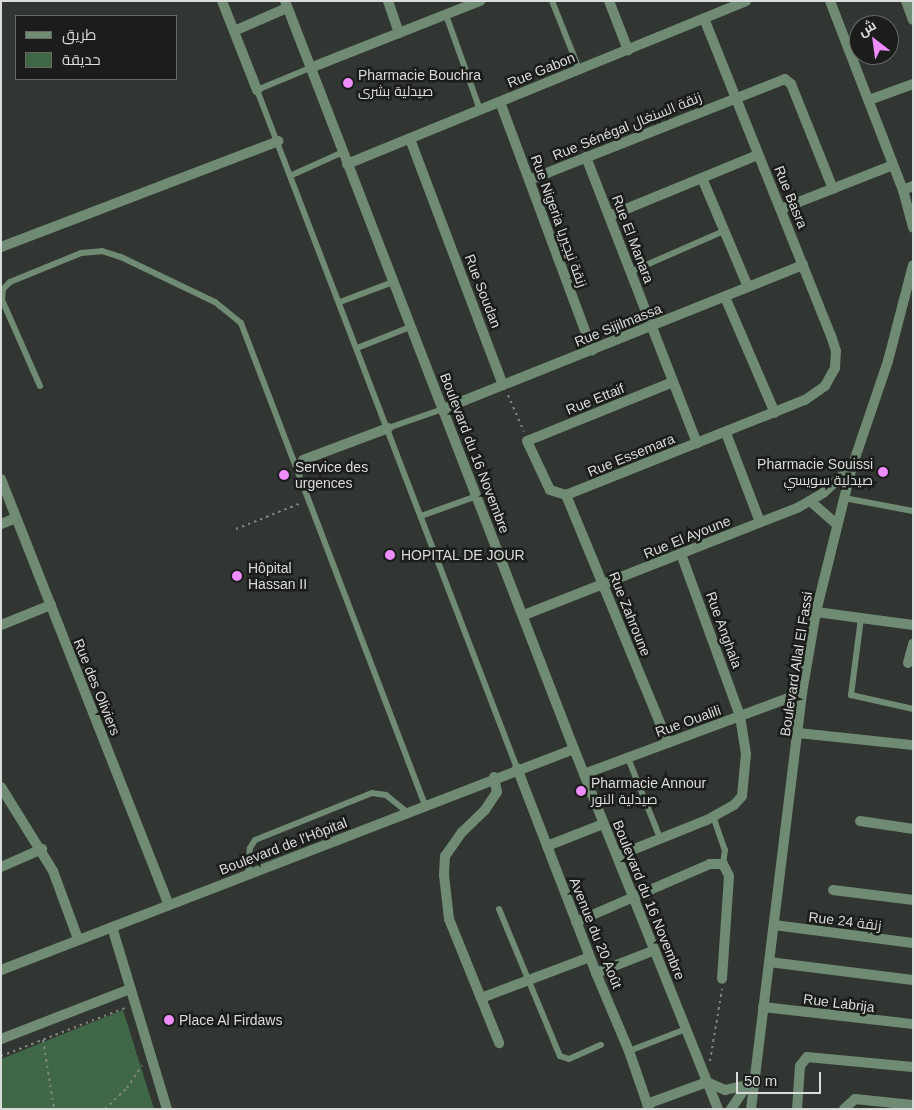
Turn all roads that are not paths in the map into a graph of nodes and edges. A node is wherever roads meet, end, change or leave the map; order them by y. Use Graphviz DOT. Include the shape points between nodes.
graph roads {
  1 [pos="222,1"];
  2 [pos="388,1"];
  3 [pos="480,1"];
  4 [pos="552,1"];
  5 [pos="609,1"];
  6 [pos="746,1"];
  7 [pos="830,1"];
  8 [pos="906,1"];
  9 [pos="286,5"];
  10 [pos="446,15"];
  11 [pos="704,18"];
  12 [pos="913,20"];
  13 [pos="234,31"];
  14 [pos="399,33"];
  15 [pos="628,50"];
  16 [pos="310,68"];
  17 [pos="579,70"];
  18 [pos="913,84"];
  19 [pos="257,90"];
  20 [pos="736,97"];
  21 [pos="869,100"];
  22 [pos="500,102"];
  23 [pos="480,110"];
  24 [pos="410,139"];
  25 [pos="278,141"];
  26 [pos="343,152"];
  27 [pos="758,155"];
  28 [pos="586,157"];
  29 [pos="347,164"];
  30 [pos="893,165"];
  31 [pos="292,174"];
  32 [pos="702,178"];
  33 [pos="529,180"];
  34 [pos="908,188"];
  35 [pos="832,189"];
  36 [pos="781,209"];
  37 [pos="608,216"];
  38 [pos="913,228"];
  39 [pos="724,231"];
  40 [pos="1,247"];
  41 [pos="803,265"];
  42 [pos="913,265"];
  43 [pos="630,272"];
  44 [pos="393,282"];
  45 [pos="748,288"];
  46 [pos="725,297"];
  47 [pos="340,302"];
  48 [pos="652,326"];
  49 [pos="410,327"];
  50 [pos="357,348"];
  51 [pos="592,350"];
  52 [pos="673,382"];
  53 [pos="503,385"];
  54 [pos="40,386"];
  55 [pos="825,386"];
  56 [pos="443,409"];
  57 [pos="775,413"];
  58 [pos="388,428"];
  59 [pos="726,433"];
  60 [pos="698,443"];
  61 [pos="304,460"];
  62 [pos="852,467"];
  63 [pos="1,479"];
  64 [pos="566,495"];
  65 [pos="477,496"];
  66 [pos="844,498"];
  67 [pos="810,501"];
  68 [pos="913,512"];
  69 [pos="421,516"];
  70 [pos="16,518"];
  71 [pos="760,522"];
  72 [pos="1,524"];
  73 [pos="836,524"];
  74 [pos="681,554"];
  75 [pos="604,584"];
  76 [pos="51,605"];
  77 [pos="816,612"];
  78 [pos="524,615"];
  79 [pos="861,618"];
  80 [pos="1,625"];
  81 [pos="913,625"];
  82 [pos="913,644"];
  83 [pos="908,663"];
  84 [pos="802,693"];
  85 [pos="913,709"];
  86 [pos="740,716"];
  87 [pos="798,733"];
  88 [pos="668,743"];
  89 [pos="913,744"];
  90 [pos="574,748"];
  91 [pos="628,758"];
  92 [pos="517,768"];
  93 [pos="584,774"];
  94 [pos="494,777"];
  95 [pos="1,787"];
  96 [pos="425,805"];
  97 [pos="407,812"];
  98 [pos="714,816"];
  99 [pos="860,821"];
  100 [pos="604,824"];
  101 [pos="913,829"];
  102 [pos="660,838"];
  103 [pos="547,846"];
  104 [pos="42,849"];
  105 [pos="617,856"];
  106 [pos="723,864"];
  107 [pos="1,867"];
  108 [pos="248,874"];
  109 [pos="833,890"];
  110 [pos="634,896"];
  111 [pos="913,900"];
  112 [pos="169,905"];
  113 [pos="499,909"];
  114 [pos="576,922"];
  115 [pos="774,925"];
  116 [pos="112,927"];
  117 [pos="78,939"];
  118 [pos="913,943"];
  119 [pos="654,950"];
  120 [pos="590,957"];
  121 [pos="769,962"];
  122 [pos="1,970"];
  123 [pos="596,973"];
  124 [pos="722,979"];
  125 [pos="913,980"];
  126 [pos="526,981"];
  127 [pos="130,989"];
  128 [pos="481,998"];
  129 [pos="763,1007"];
  130 [pos="913,1024"];
  131 [pos="686,1029"];
  132 [pos="1,1039"];
  133 [pos="499,1043"];
  134 [pos="601,1044"];
  135 [pos="629,1051"];
  136 [pos="913,1067"];
  137 [pos="750,1081"];
  138 [pos="707,1082"];
  139 [pos="913,1105"];
  140 [pos="648,1106"];
  141 [pos="167,1109"];
  142 [pos="718,1109"];
  143 [pos="731,1109"];
  144 [pos="751,1109"];
  145 [pos="797,1109"];
  146 [pos="844,1109"];
  1 -- 13 [label="street"];
  2 -- 14 [label="street"];
  3 -- 10 [label="street"];
  4 -- 17 [label="lane"];
  5 -- 15 [label="street"];
  6 -- 11 [label="street, Rue Gabon"];
  7 -- 21 [label="street"];
  8 -- 12 [label="street"];
  9 -- 13 [label="street"];
  9 -- 16 [label="street, Boulevard du 16 Novembre"];
  10 -- 14 [label="street"];
  10 -- 23 [label="lane"];
  11 -- 15 [label="street, Rue Gabon"];
  11 -- 20 [label="street, Rue Basra"];
  13 -- 19 [label="street"];
  14 -- 16 [label="street"];
  15 -- 17 [label="street, Rue Gabon"];
  16 -- 19 [label="lane"];
  16 -- 26 [label="street, Boulevard du 16 Novembre"];
  17 -- 22 [label="street, Rue Gabon"];
  18 -- 21 [label="street"];
  19 -- 25 [label="lane"];
  20 -- 27 [label="street, Rue Basra"];
  20 -- 28 [label="street, Rue Sénégal زنقة السنغال"];
  20 -- 35 [label="street, Rue Sénégal زنقة السنغال" via="775,82 784,80 791,84"];
  21 -- 30 [label="street"];
  22 -- 23 [label="street, Rue Gabon"];
  22 -- 33 [label="street, Rue Nigeria زنقة نيجيريا"];
  23 -- 24 [label="street, Rue Gabon"];
  24 -- 29 [label="street, Rue Gabon"];
  24 -- 53 [label="street, Rue Soudan"];
  25 -- 31 [label="lane"];
  25 -- 40 [label="street"];
  26 -- 29 [label="street, Boulevard du 16 Novembre"];
  26 -- 31 [label="lane"];
  27 -- 32 [label="street"];
  27 -- 36 [label="street, Rue Basra"];
  28 -- 33 [label="street, Rue Sénégal زنقة السنغال"];
  28 -- 37 [label="street, Rue El Manara"];
  29 -- 44 [label="street, Boulevard du 16 Novembre"];
  30 -- 34 [label="street"];
  30 -- 35 [label="street"];
  31 -- 47 [label="lane"];
  32 -- 37 [label="street"];
  32 -- 39 [label="street"];
  33 -- 51 [label="street, Rue Nigeria زنقة نيجيريا"];
  34 -- 38 [label="street"];
  35 -- 36 [label="street"];
  36 -- 41 [label="street, Rue Basra"];
  37 -- 43 [label="street, Rue El Manara"];
  39 -- 43 [label="lane"];
  39 -- 45 [label="street"];
  41 -- 45 [label="street, Rue Sijilmassa"];
  41 -- 55 [label="street, Rue Basra" via="836,351 835,368"];
  42 -- 62 [label="street, Boulevard Allal El Fassi" via="888,361"];
  43 -- 48 [label="street, Rue El Manara"];
  44 -- 47 [label="lane"];
  44 -- 49 [label="street, Boulevard du 16 Novembre"];
  45 -- 46 [label="street, Rue Sijilmassa"];
  46 -- 48 [label="street, Rue Sijilmassa"];
  46 -- 57 [label="street"];
  47 -- 50 [label="lane"];
  48 -- 51 [label="street, Rue Sijilmassa"];
  48 -- 52 [label="street, Rue El Manara"];
  49 -- 50 [label="lane"];
  49 -- 56 [label="street, Boulevard du 16 Novembre"];
  50 -- 58 [label="lane"];
  51 -- 53 [label="street, Rue Sijilmassa"];
  52 -- 60 [label="street, Rue El Manara"];
  52 -- 64 [label="street, Rue Ettaif" via="527,441 546,485 554,493"];
  53 -- 56 [label="street, Rue Sijilmassa"];
  54 -- 96 [label="lane" via="2,300 5,286 47,265 89,251 102,251 120,258 215,302 241,323"];
  55 -- 57 [label="street, Rue Essemara" via="813,396"];
  56 -- 58 [label="lane"];
  56 -- 65 [label="street, Boulevard du 16 Novembre"];
  57 -- 59 [label="street, Rue Essemara"];
  58 -- 61 [label="street"];
  58 -- 69 [label="lane"];
  59 -- 60 [label="street, Rue Essemara"];
  59 -- 71 [label="street"];
  60 -- 64 [label="street, Rue Essemara"];
  62 -- 66 [label="street, Boulevard Allal El Fassi"];
  62 -- 67 [label="street, Rue El Ayoune"];
  63 -- 70 [label="street, Rue des Oliviers"];
  64 -- 75 [label="street, Rue Zahroune"];
  65 -- 69 [label="lane"];
  65 -- 78 [label="street, Boulevard du 16 Novembre"];
  66 -- 68 [label="lane"];
  66 -- 73 [label="street, Boulevard Allal El Fassi"];
  67 -- 71 [label="street, Rue El Ayoune"];
  67 -- 73 [label="street"];
  69 -- 92 [label="lane"];
  70 -- 72 [label="street"];
  70 -- 76 [label="street, Rue des Oliviers"];
  71 -- 74 [label="street, Rue El Ayoune"];
  73 -- 77 [label="street, Boulevard Allal El Fassi"];
  74 -- 75 [label="street, Rue El Ayoune"];
  74 -- 86 [label="street, Rue Anghala"];
  75 -- 78 [label="street, Rue El Ayoune"];
  75 -- 88 [label="street, Rue Zahroune"];
  76 -- 80 [label="street"];
  76 -- 112 [label="street, Rue des Oliviers"];
  77 -- 79 [label="street"];
  77 -- 84 [label="street, Boulevard Allal El Fassi"];
  78 -- 90 [label="street, Boulevard du 16 Novembre"];
  79 -- 81 [label="street"];
  79 -- 85 [label="lane" via="851,695"];
  82 -- 83 [label="street"];
  84 -- 86 [label="street, Rue Oualili"];
  84 -- 87 [label="street, Boulevard Allal El Fassi"];
  86 -- 88 [label="street, Rue Oualili"];
  86 -- 98 [label="street, Rue Anghala" via="746,762 742,796 734,805"];
  87 -- 89 [label="street"];
  87 -- 115 [label="street, Boulevard Allal El Fassi"];
  88 -- 91 [label="street, Rue Oualili"];
  90 -- 92 [label="street, Boulevard de l'Hôpital"];
  90 -- 93 [label="street, Boulevard du 16 Novembre"];
  91 -- 93 [label="street, Rue Oualili"];
  91 -- 102 [label="lane"];
  92 -- 94 [label="street, Boulevard de l'Hôpital"];
  92 -- 103 [label="street, Avenue du 20 Août"];
  93 -- 100 [label="street, Boulevard du 16 Novembre"];
  94 -- 96 [label="street, Boulevard de l'Hôpital"];
  94 -- 128 [label="street" via="497,792 445,856 450,919"];
  95 -- 104 [label="street"];
  96 -- 97 [label="street, Boulevard de l'Hôpital"];
  97 -- 108 [label="street, Boulevard de l'Hôpital"];
  97 -- 108 [label="lane" via="386,796 372,793 255,840 250,848"];
  98 -- 102 [label="street, Rue Anghala"];
  98 -- 106 [label="lane" via="725,850"];
  99 -- 101 [label="street"];
  100 -- 103 [label="street"];
  100 -- 105 [label="street, Boulevard du 16 Novembre"];
  102 -- 105 [label="street, Rue Anghala"];
  103 -- 114 [label="street, Avenue du 20 Août"];
  104 -- 107 [label="street"];
  104 -- 117 [label="street"];
  105 -- 110 [label="street, Boulevard du 16 Novembre"];
  106 -- 110 [label="street" via="710,864"];
  106 -- 124 [label="street" via="729,876"];
  108 -- 112 [label="street, Boulevard de l'Hôpital"];
  109 -- 111 [label="street"];
  110 -- 114 [label="street"];
  110 -- 119 [label="street, Boulevard du 16 Novembre"];
  112 -- 116 [label="street, Boulevard de l'Hôpital"];
  113 -- 126 [label="lane"];
  114 -- 120 [label="street, Avenue du 20 Août"];
  115 -- 118 [label="street, Rue 24 زنقة"];
  115 -- 121 [label="street, Boulevard Allal El Fassi"];
  116 -- 117 [label="street, Boulevard de l'Hôpital"];
  116 -- 127 [label="street"];
  117 -- 122 [label="street, Boulevard de l'Hôpital"];
  119 -- 123 [label="street"];
  119 -- 131 [label="street, Boulevard du 16 Novembre"];
  120 -- 123 [label="street, Avenue du 20 Août"];
  120 -- 126 [label="street"];
  121 -- 125 [label="street"];
  121 -- 129 [label="street, Boulevard Allal El Fassi"];
  123 -- 135 [label="street, Avenue du 20 Août"];
  126 -- 128 [label="street"];
  126 -- 134 [label="lane" via="560,1056 569,1059"];
  127 -- 132 [label="street"];
  127 -- 141 [label="street"];
  128 -- 133 [label="street"];
  129 -- 130 [label="street, Rue Labrija"];
  129 -- 137 [label="street, Boulevard Allal El Fassi"];
  131 -- 135 [label="lane"];
  131 -- 138 [label="street, Boulevard du 16 Novembre"];
  135 -- 140 [label="street, Avenue du 20 Août"];
  136 -- 145 [label="street" via="807,1058 800,1066"];
  137 -- 138 [label="street" via="725,1090"];
  137 -- 143 [label="street, Boulevard Allal El Fassi"];
  137 -- 144 [label="street, Boulevard Allal El Fassi"];
  138 -- 140 [label="street"];
  138 -- 142 [label="street, Boulevard du 16 Novembre"];
  139 -- 146 [label="street" via="855,1098"];
}
